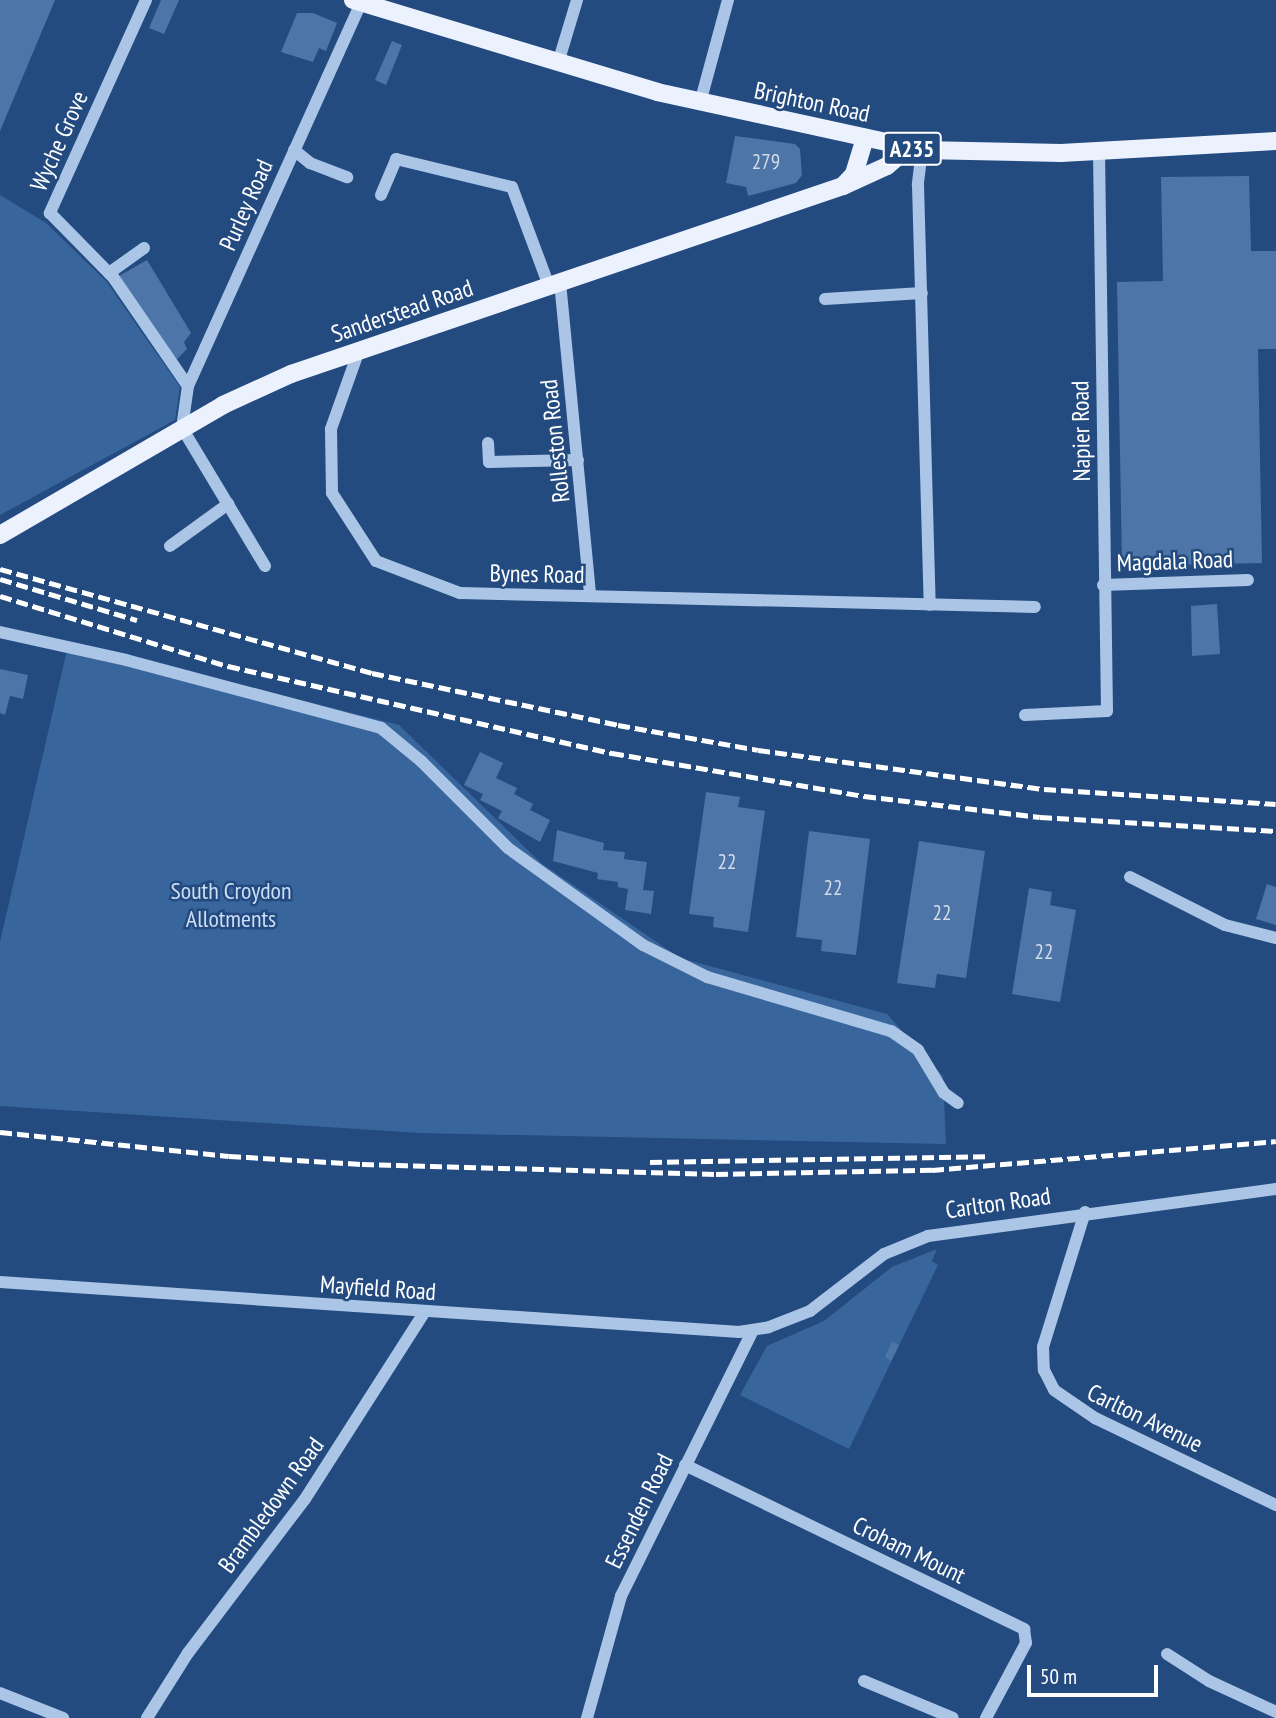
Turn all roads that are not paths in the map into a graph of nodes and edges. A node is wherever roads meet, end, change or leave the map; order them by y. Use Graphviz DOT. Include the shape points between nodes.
graph roads {
  1 [pos="146,0"];
  2 [pos="577,0"];
  3 [pos="728,0"];
  4 [pos="357,1"];
  5 [pos="558,63"];
  6 [pos="700,103"];
  7 [pos="865,138"];
  8 [pos="1276,141"];
  9 [pos="915,149"];
  10 [pos="294,150"];
  11 [pos="1099,151"];
  12 [pos="347,177"];
  13 [pos="843,186"];
  14 [pos="381,195"];
  15 [pos="144,248"];
  16 [pos="109,273"];
  17 [pos="554,284"];
  18 [pos="922,293"];
  19 [pos="825,299"];
  20 [pos="358,353"];
  21 [pos="188,386"];
  22 [pos="182,428"];
  23 [pos="488,443"];
  24 [pos="578,460"];
  25 [pos="228,504"];
  26 [pos="0,535"];
  27 [pos="170,546"];
  28 [pos="265,566"];
  29 [pos="1248,579"];
  30 [pos="1103,585"];
  31 [pos="590,596"];
  32 [pos="930,605"];
  33 [pos="1035,607"];
  34 [pos="0,632"];
  35 [pos="1025,715"];
  36 [pos="1130,877"];
  37 [pos="1276,939"];
  38 [pos="958,1103"];
  39 [pos="1276,1189"];
  40 [pos="1085,1212"];
  41 [pos="0,1282"];
  42 [pos="424,1313"];
  43 [pos="753,1331"];
  44 [pos="685,1465"];
  45 [pos="1276,1505"];
  46 [pos="1167,1654"];
  47 [pos="864,1681"];
  48 [pos="0,1693"];
  49 [pos="1276,1712"];
  50 [pos="62,1718"];
  51 [pos="147,1718"];
  52 [pos="587,1718"];
  53 [pos="953,1718"];
  54 [pos="986,1718"];
  1 -- 16 [label="street, Wyche Grove" via="50,213"];
  2 -- 5 [label="street"];
  3 -- 6 [label="street"];
  4 -- 5 [label="main road, Brighton Road / A235"];
  4 -- 10 [label="street, Purley Road"];
  5 -- 6 [label="main road, Brighton Road / A235"];
  6 -- 7 [label="main road, Brighton Road / A235"];
  7 -- 9 [label="main road, Brighton Road / A235"];
  7 -- 13 [label="main road" via="855,174"];
  8 -- 11 [label="main road, Brighton Road / A235"];
  9 -- 11 [label="main road, Brighton Road / A235"];
  9 -- 13 [label="main road, Sanderstead Road"];
  9 -- 18 [label="street"];
  10 -- 12 [label="street" via="310,163"];
  10 -- 21 [label="street, Purley Road"];
  11 -- 30 [label="street, Napier Road"];
  13 -- 17 [label="main road, Sanderstead Road"];
  14 -- 17 [label="street, Rolleston Road" via="396,159 512,187"];
  15 -- 16 [label="street"];
  16 -- 21 [label="street, Wyche Grove"];
  17 -- 20 [label="main road, Sanderstead Road"];
  17 -- 24 [label="street, Rolleston Road"];
  18 -- 19 [label="street"];
  18 -- 32 [label="street"];
  20 -- 22 [label="main road, Sanderstead Road" via="291,374"];
  20 -- 31 [label="street, Bynes Road" via="331,429 332,494 376,561 460,593"];
  21 -- 22 [label="street, Purley Road"];
  22 -- 25 [label="street"];
  22 -- 26 [label="main road, Sanderstead Road"];
  23 -- 24 [label="street" via="489,462"];
  24 -- 31 [label="street, Rolleston Road"];
  25 -- 27 [label="street"];
  25 -- 28 [label="street"];
  29 -- 30 [label="street, Magdala Road"];
  30 -- 35 [label="street, Napier Road" via="1107,711"];
  31 -- 32 [label="street, Bynes Road"];
  32 -- 33 [label="street, Bynes Road"];
  34 -- 38 [label="street" via="126,660 381,728 508,848 643,945 707,977 891,1031 918,1050 944,1093"];
  36 -- 37 [label="street" via="1225,925"];
  39 -- 40 [label="street, Carlton Road"];
  40 -- 43 [label="street, Carlton Road" via="962,1228 914,1240 884,1254 810,1311"];
  40 -- 45 [label="street, Carlton Avenue" via="1043,1347 1044,1370 1054,1390 1094,1418"];
  41 -- 42 [label="street, Mayfield Road"];
  42 -- 43 [label="street, Mayfield Road" via="707,1332"];
  42 -- 51 [label="street, Brambledown Road" via="305,1499 188,1653"];
  43 -- 44 [label="street, Essenden Road"];
  44 -- 52 [label="street, Essenden Road" via="621,1595"];
  44 -- 54 [label="street, Croham Mount" via="1027,1631 1026,1643"];
  46 -- 49 [label="street" via="1209,1681"];
  47 -- 53 [label="street"];
  48 -- 50 [label="street"];
}
